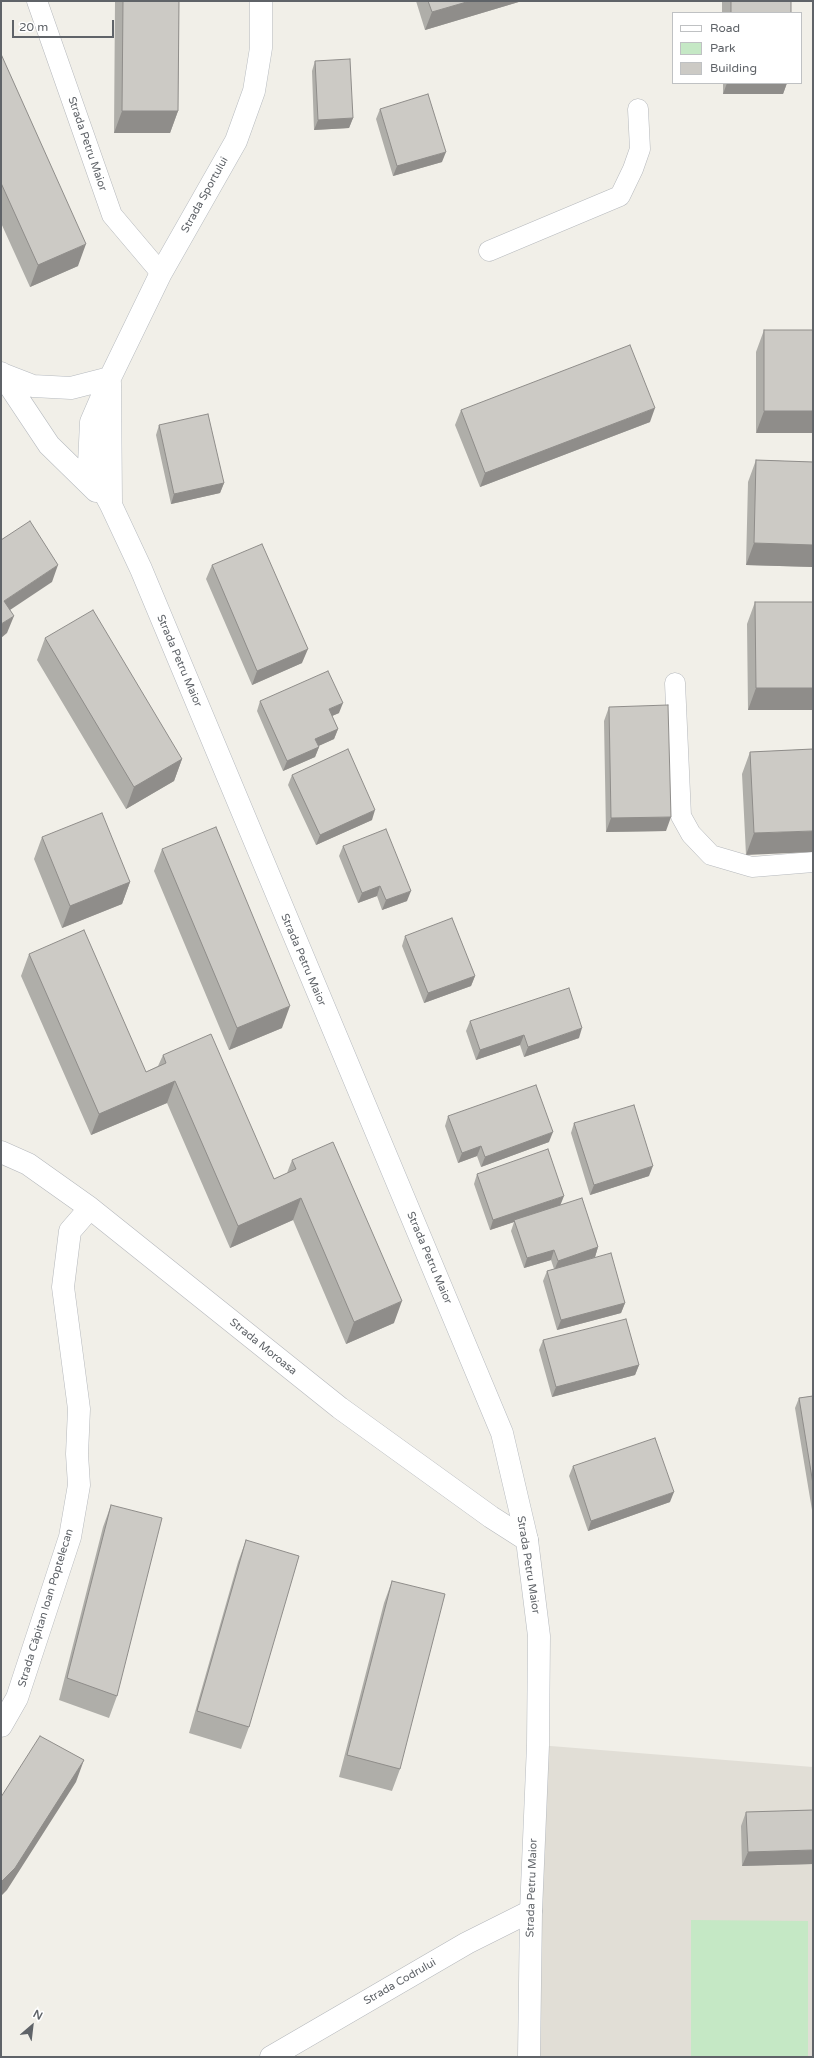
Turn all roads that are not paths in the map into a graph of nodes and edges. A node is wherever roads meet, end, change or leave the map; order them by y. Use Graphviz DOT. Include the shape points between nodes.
graph roads {
  1 [pos="37,1"];
  2 [pos="261,1"];
  3 [pos="638,110"];
  4 [pos="489,251"];
  5 [pos="162,274"];
  6 [pos="1,374"];
  7 [pos="110,378"];
  8 [pos="111,506"];
  9 [pos="675,683"];
  10 [pos="813,862"];
  11 [pos="1,1152"];
  12 [pos="90,1208"];
  13 [pos="527,1540"];
  14 [pos="1,1726"];
  15 [pos="531,1912"];
  16 [pos="271,2057"];
  17 [pos="529,2057"];
  1 -- 5 [label="lane, Strada Petru Maior" via="112,215"];
  2 -- 5 [label="main road, Strada Sportului" via="261,48 254,90 236,141"];
  3 -- 4 [label="lane" via="640,149 620,196"];
  5 -- 7 [label="main road, Strada Sportului"];
  6 -- 7 [label="main road, Strada Petru Maior" via="33,386 71,388"];
  6 -- 8 [label="main road, Strada Petru Maior" via="49,445"];
  7 -- 8 [label="main road, Strada Petru Maior"];
  8 -- 13 [label="main road, Strada Petru Maior" via="141,569 502,1433"];
  9 -- 10 [label="lane" via="681,816 691,834 711,855 752,867"];
  11 -- 12 [label="main road, Strada Moroasa" via="28,1164"];
  12 -- 13 [label="main road, Strada Moroasa" via="340,1408"];
  12 -- 14 [label="main road, Strada Căpitan Ioan Poptelecan" via="70,1231 63,1287 79,1408 76,1454 79,1485 70,1537 63,1559 17,1698"];
  13 -- 15 [label="main road, Strada Petru Maior" via="539,1636 538,1745"];
  15 -- 16 [label="main road, Strada Codrului" via="467,1943"];
  15 -- 17 [label="main road, Strada Petru Maior"];
}
